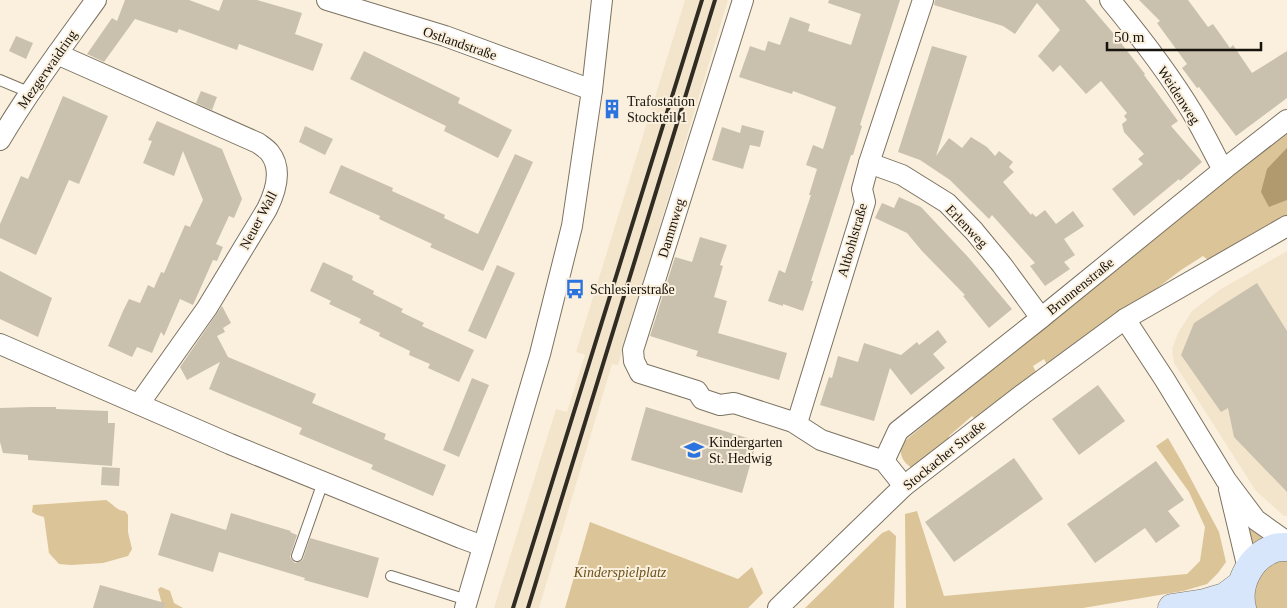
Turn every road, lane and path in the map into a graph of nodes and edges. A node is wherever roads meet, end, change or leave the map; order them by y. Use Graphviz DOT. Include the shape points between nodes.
graph roads {
  1 [pos="96,0"];
  2 [pos="327,0"];
  3 [pos="602,0"];
  4 [pos="743,0"];
  5 [pos="923,0"];
  6 [pos="1110,0"];
  7 [pos="56,54"];
  8 [pos="0,80"];
  9 [pos="592,90"];
  10 [pos="30,93"];
  11 [pos="1287,120"];
  12 [pos="0,140"];
  13 [pos="869,163"];
  14 [pos="1223,170"];
  15 [pos="1287,226"];
  16 [pos="1041,318"];
  17 [pos="1125,319"];
  18 [pos="0,344"];
  19 [pos="139,404"];
  20 [pos="796,423"];
  21 [pos="884,461"];
  22 [pos="1226,480"];
  23 [pos="323,482"];
  24 [pos="904,486"];
  25 [pos="1287,542"];
  26 [pos="483,546"];
  27 [pos="1287,546"];
  28 [pos="298,556"];
  29 [pos="391,576"];
  30 [pos="1243,587"];
  31 [pos="466,604"];
  32 [pos="778,608"];
  33 [pos="1172,608"];
  1 -- 7 [label="street, Mezgerwaidring"];
  2 -- 9 [label="street, Ostlandstraße" via="445,36"];
  3 -- 9 [label="street"];
  4 -- 20 [label="street, Dammweg" via="633,350 634,362 640,373 697,391 702,399 720,405 734,403"];
  5 -- 13 [label="street, Altbohlstraße"];
  6 -- 14 [label="street, Weidenweg" via="1162,66 1192,112"];
  7 -- 10 [label="street, Mezgerwaidring"];
  7 -- 19 [label="street, Neuer Wall" via="258,143 271,154 275,166 276,186 267,209 207,308"];
  8 -- 10 [label="lane"];
  9 -- 26 [label="street" via="570,234 540,354"];
  10 -- 12 [label="street, Mezgerwaidring"];
  11 -- 14 [label="street, Brunnenstraße"];
  13 -- 16 [label="street, Erlenweg" via="902,175 947,204 974,231"];
  13 -- 20 [label="street, Altbohlstraße" via="862,189 865,202"];
  14 -- 16 [label="street, Brunnenstraße"];
  15 -- 17 [label="street, Stockacher Straße"];
  16 -- 21 [label="street, Brunnenstraße" via="898,431"];
  17 -- 22 [label="street"];
  17 -- 24 [label="street, Stockacher Straße"];
  18 -- 19 [label="street"];
  19 -- 23 [label="street"];
  20 -- 21 [label="street, Dammweg" via="821,440"];
  21 -- 24 [label="street"];
  22 -- 25 [label="street" via="1256,520"];
  22 -- 30 [label="street"];
  23 -- 26 [label="street"];
  23 -- 28 [label="lane"];
  24 -- 32 [label="street, Stockacher Straße"];
  26 -- 31 [label="street"];
  27 -- 30 [label="main road" via="1260,556"];
  29 -- 31 [label="lane"];
  30 -- 33 [label="main road" via="1206,603"];
}
